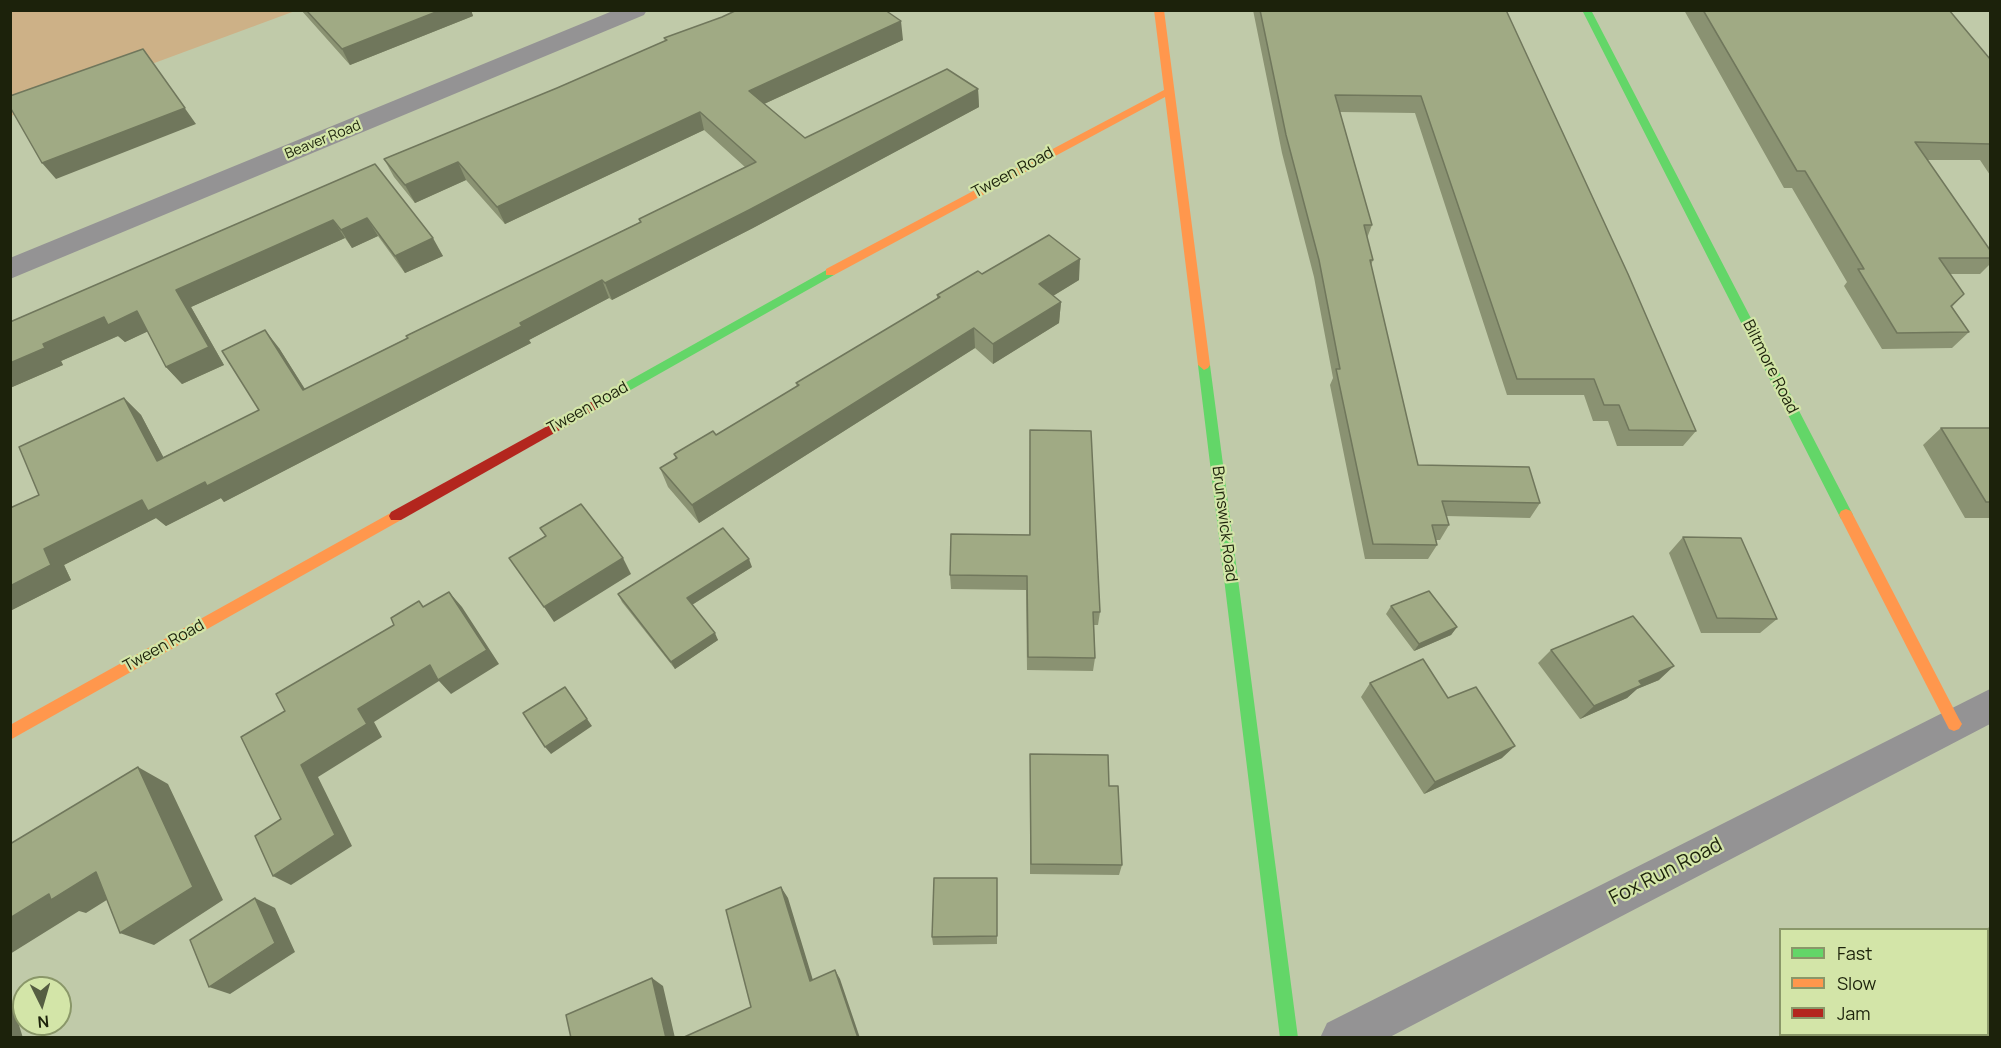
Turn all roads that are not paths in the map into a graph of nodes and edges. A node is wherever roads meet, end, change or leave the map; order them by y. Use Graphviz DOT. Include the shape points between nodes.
graph roads {
  1 [pos="636,10"];
  2 [pos="1159,10"];
  3 [pos="1586,10"];
  4 [pos="1169,91"];
  5 [pos="10,269"];
  6 [pos="1990,705"];
  7 [pos="1954,724"];
  8 [pos="10,733"];
  9 [pos="1289,1038"];
  10 [pos="1342,1038"];
  1 -- 5 [label="street, Beaver Road"];
  2 -- 4 [label="street, Brunswick Road"];
  3 -- 7 [label="street, Biltmore Road"];
  4 -- 8 [label="street, Tween Road" via="918,223"];
  4 -- 9 [label="street, Brunswick Road"];
  6 -- 7 [label="street, Fox Run Road"];
  7 -- 10 [label="street, Fox Run Road"];
}
